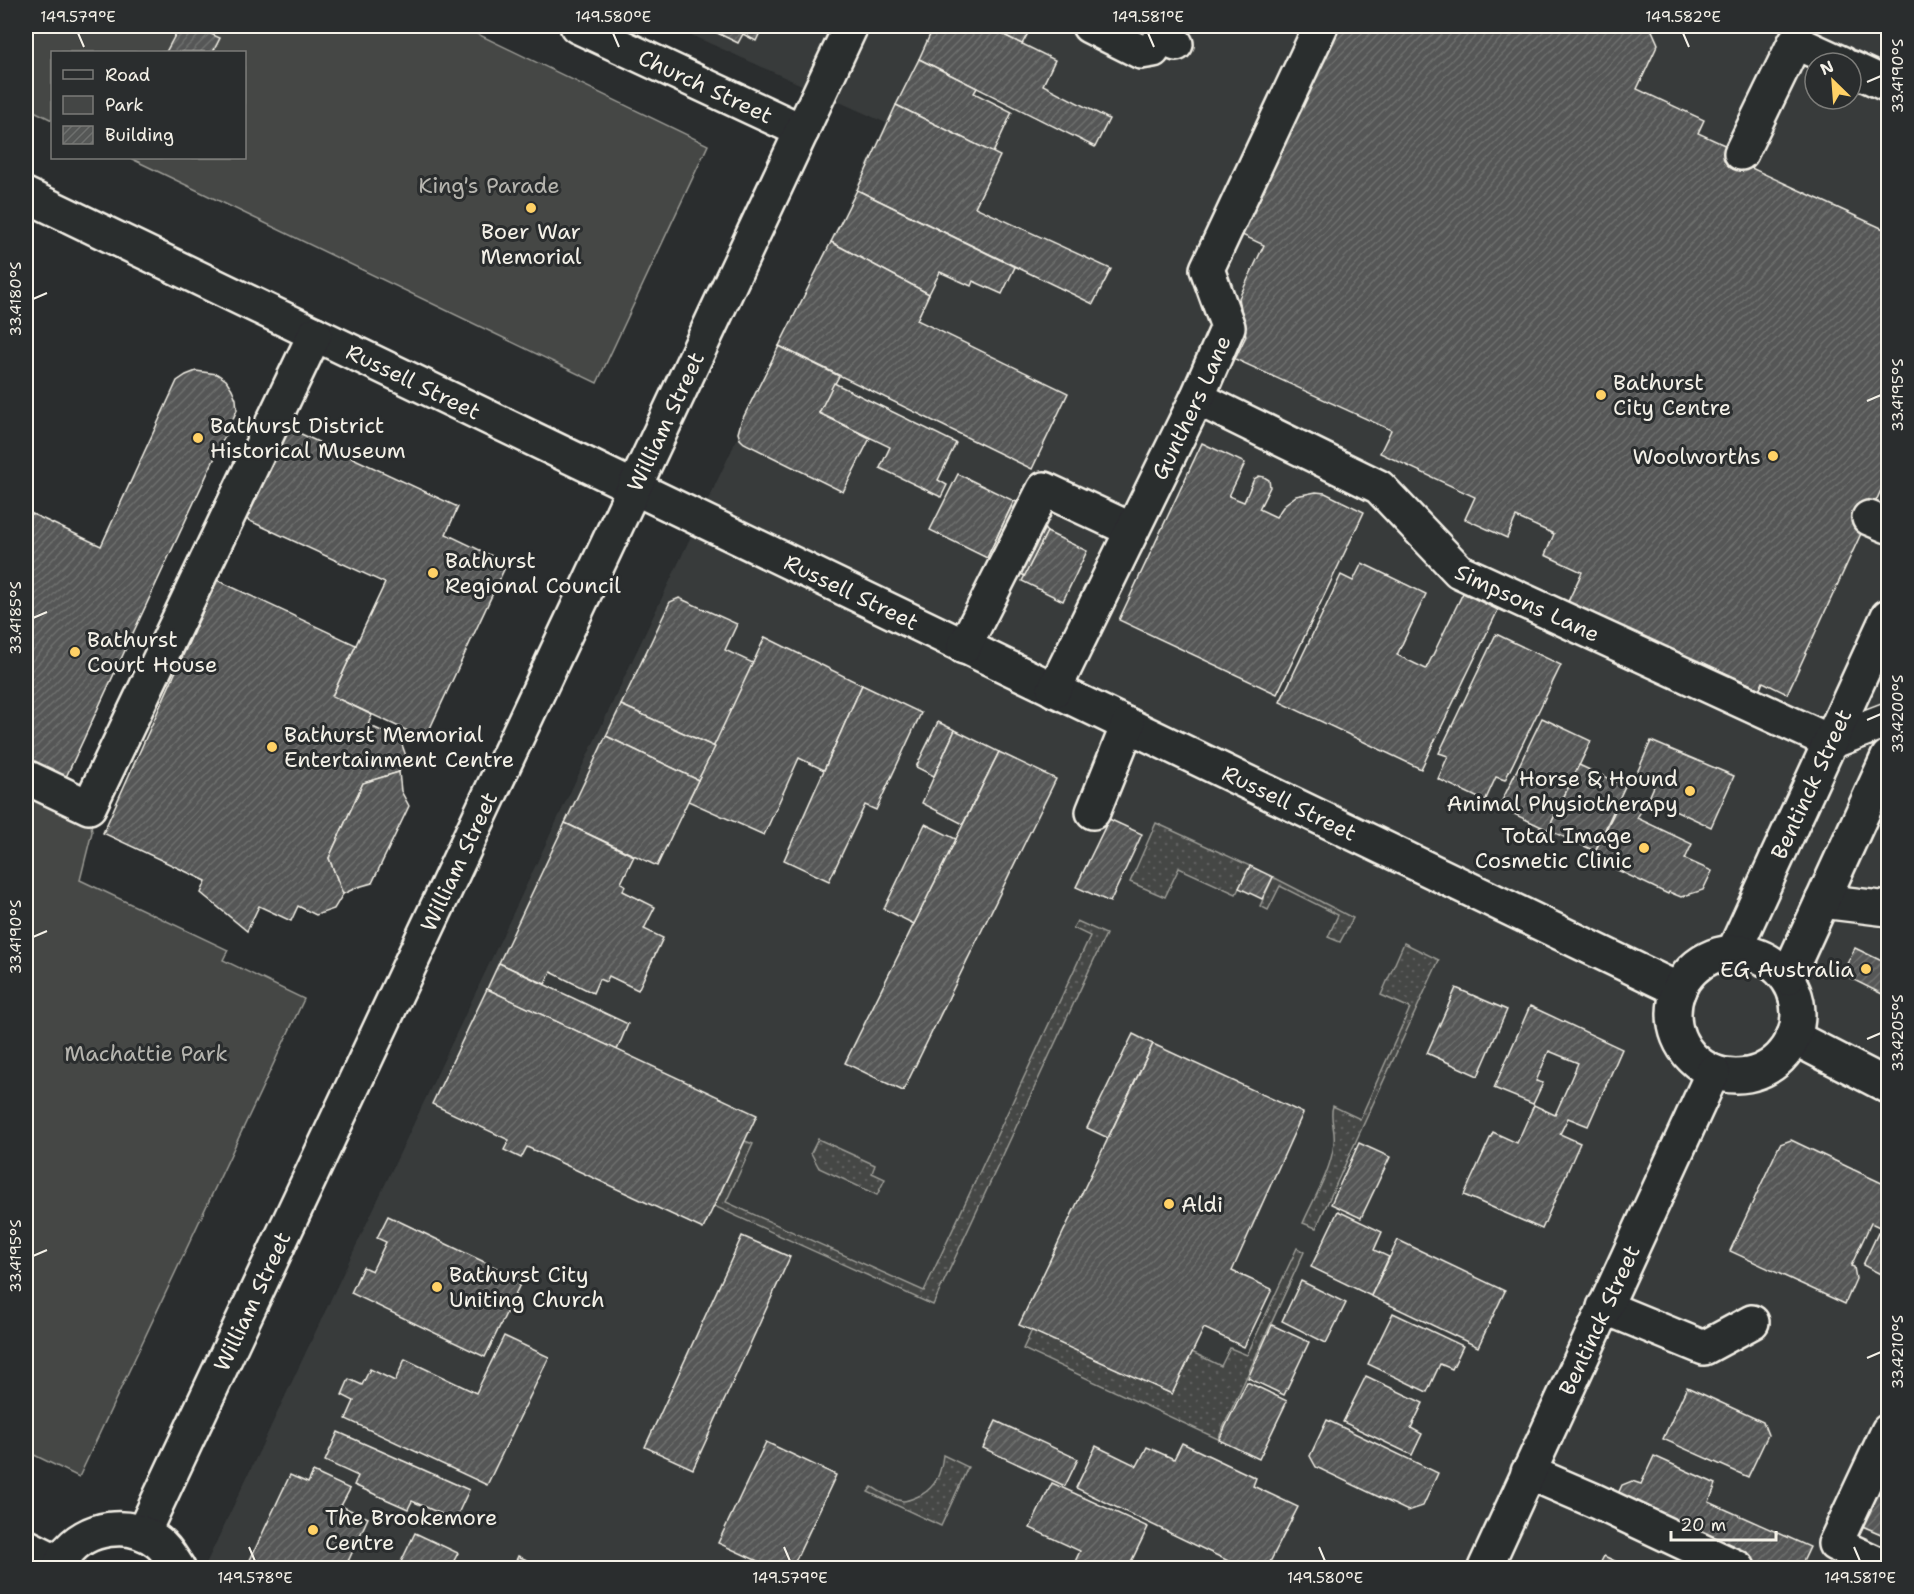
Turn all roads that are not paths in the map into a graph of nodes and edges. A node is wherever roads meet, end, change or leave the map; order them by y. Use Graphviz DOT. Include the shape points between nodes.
graph roads {
  1 [pos="578,26"];
  2 [pos="851,26"];
  3 [pos="1089,26"];
  4 [pos="1322,26"];
  5 [pos="614,33"];
  6 [pos="1176,45"];
  7 [pos="1815,51"];
  8 [pos="1863,74"];
  9 [pos="1888,85"];
  10 [pos="802,131"];
  11 [pos="1741,153"];
  12 [pos="26,195"];
  13 [pos="315,334"];
  14 [pos="1197,398"];
  15 [pos="634,488"];
  16 [pos="1132,530"];
  17 [pos="1888,616"];
  18 [pos="964,647"];
  19 [pos="1054,690"];
  20 [pos="1888,720"];
  21 [pos="1128,725"];
  22 [pos="1831,742"];
  23 [pos="1888,758"];
  24 [pos="26,777"];
  25 [pos="1093,812"];
  26 [pos="1822,901"];
  27 [pos="1888,909"];
  28 [pos="1734,951"];
  29 [pos="1787,978"];
  30 [pos="1679,990"];
  31 [pos="1793,1037"];
  32 [pos="1713,1072"];
  33 [pos="1888,1086"];
  34 [pos="1604,1307"];
  35 [pos="1752,1322"];
  36 [pos="1888,1431"];
  37 [pos="1528,1472"];
  38 [pos="143,1533"];
  39 [pos="26,1546"];
  40 [pos="61,1566"];
  41 [pos="178,1569"];
  42 [pos="1485,1569"];
  43 [pos="1738,1569"];
  44 [pos="1887,1569"];
  1 -- 5 [label="street, Church Street"];
  2 -- 10 [label="street, William Street"];
  3 -- 6 [label="street" via="1141,52 1153,50 1161,38"];
  4 -- 14 [label="street, Gunthers Lane" via="1207,269 1228,327"];
  5 -- 10 [label="street, Church Street"];
  7 -- 11 [label="street" via="1795,42"];
  8 -- 9 [label="street"];
  10 -- 15 [label="street, William Street"];
  12 -- 13 [label="street, Russell Street"];
  13 -- 15 [label="street, Russell Street"];
  13 -- 24 [label="street" via="89,807"];
  14 -- 16 [label="street, Gunthers Lane"];
  14 -- 22 [label="street, Simpsons Lane" via="1379,487 1459,571"];
  15 -- 18 [label="street, Russell Street"];
  15 -- 38 [label="street, William Street"];
  16 -- 18 [label="street" via="1044,489"];
  16 -- 19 [label="street, Gunthers Lane"];
  17 -- 22 [label="street, Bentinck Street"];
  18 -- 19 [label="street, Russell Street"];
  19 -- 21 [label="street, Russell Street"];
  20 -- 22 [label="street"];
  21 -- 25 [label="street"];
  21 -- 30 [label="street, Russell Street"];
  22 -- 28 [label="street, Bentinck Street"];
  23 -- 26 [label="street"];
  26 -- 27 [label="street"];
  26 -- 29 [label="street"];
  28 -- 29 [label="street" via="1754,954 1772,963"];
  28 -- 30 [label="street" via="1701,962"];
  29 -- 31 [label="street" via="1796,996 1798,1017"];
  30 -- 32 [label="street" via="1674,1009 1676,1029 1684,1048"];
  31 -- 32 [label="street" via="1784,1053 1752,1074"];
  31 -- 33 [label="street"];
  32 -- 34 [label="street, Bentinck Street"];
  34 -- 35 [label="street" via="1704,1348"];
  34 -- 37 [label="street, Bentinck Street"];
  36 -- 44 [label="street" via="1835,1544"];
  37 -- 42 [label="street, Bentinck Street"];
  37 -- 43 [label="street"];
  38 -- 40 [label="street" via="122,1528 101,1530 81,1540 65,1555"];
  38 -- 41 [label="street" via="158,1541"];
  39 -- 40 [label="street"];
}
